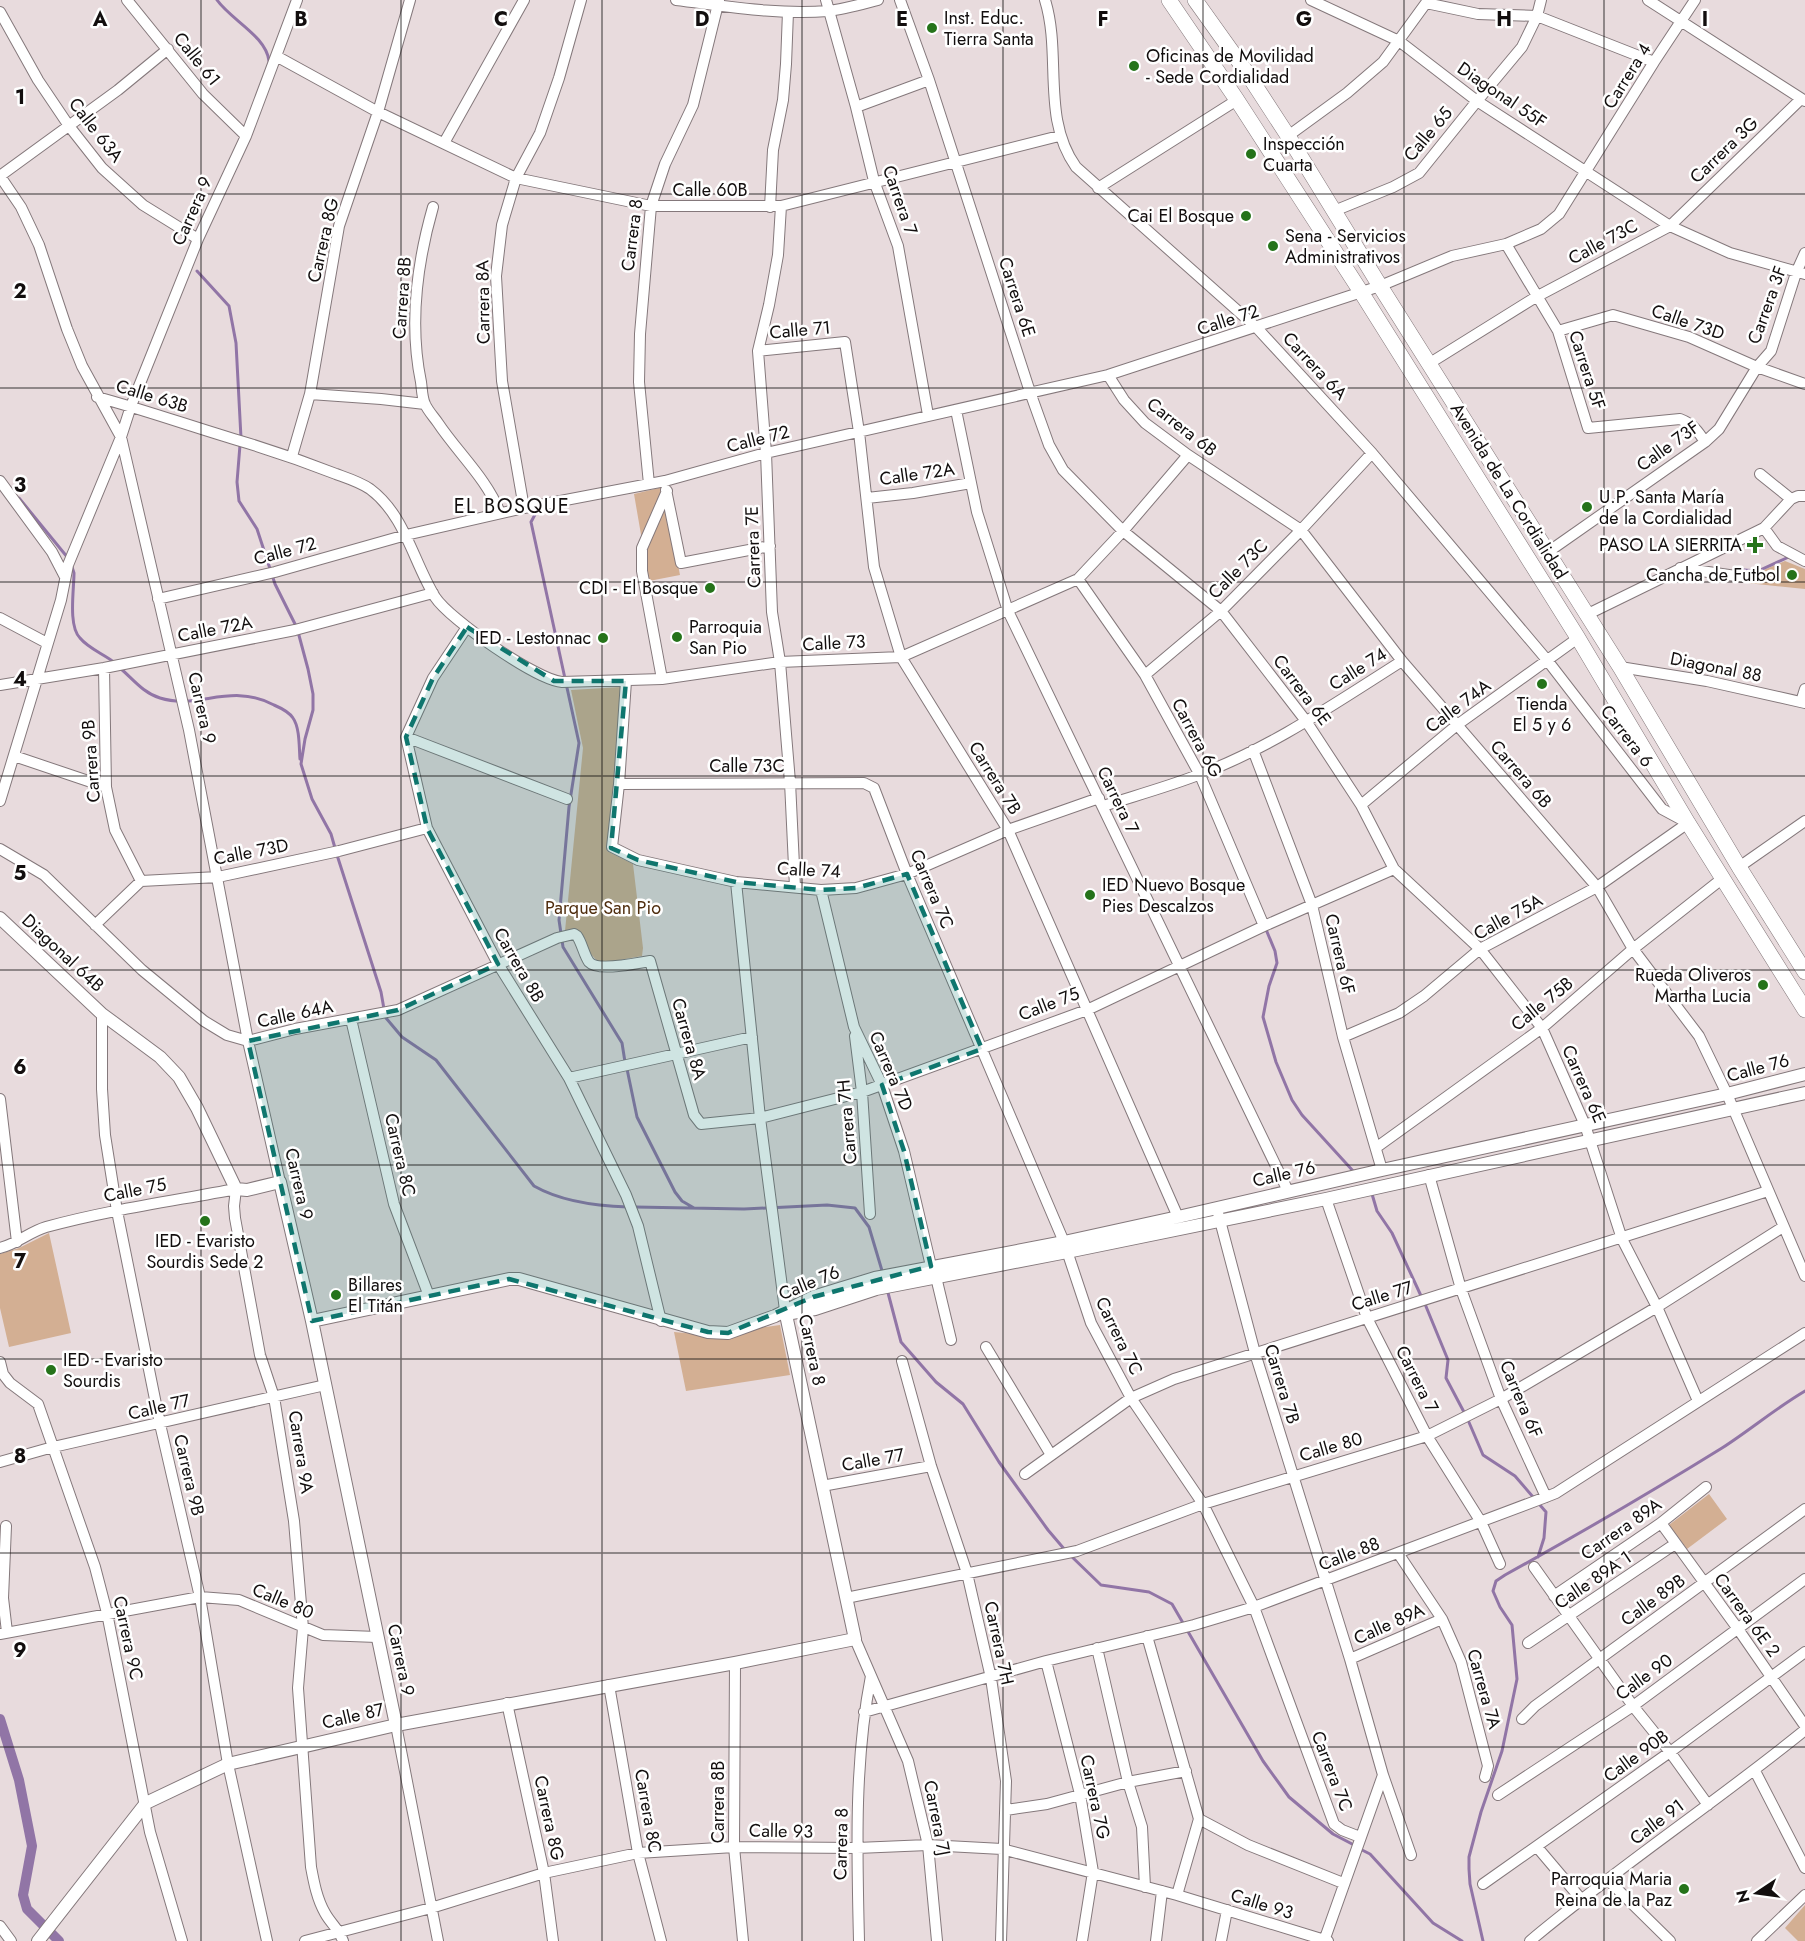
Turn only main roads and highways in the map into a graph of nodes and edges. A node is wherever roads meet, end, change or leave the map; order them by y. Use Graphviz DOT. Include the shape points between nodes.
graph roads {
  1 [pos="1169,0"];
  2 [pos="1195,0"];
  3 [pos="1805,972"];
  4 [pos="1805,1010"];
  1 -- 4 [label="main road, Avenida de La Cordialidad" via="1361,292"];
  2 -- 3 [label="main road, Avenida de La Cordialidad" via="1288,136 1620,667"];
}
